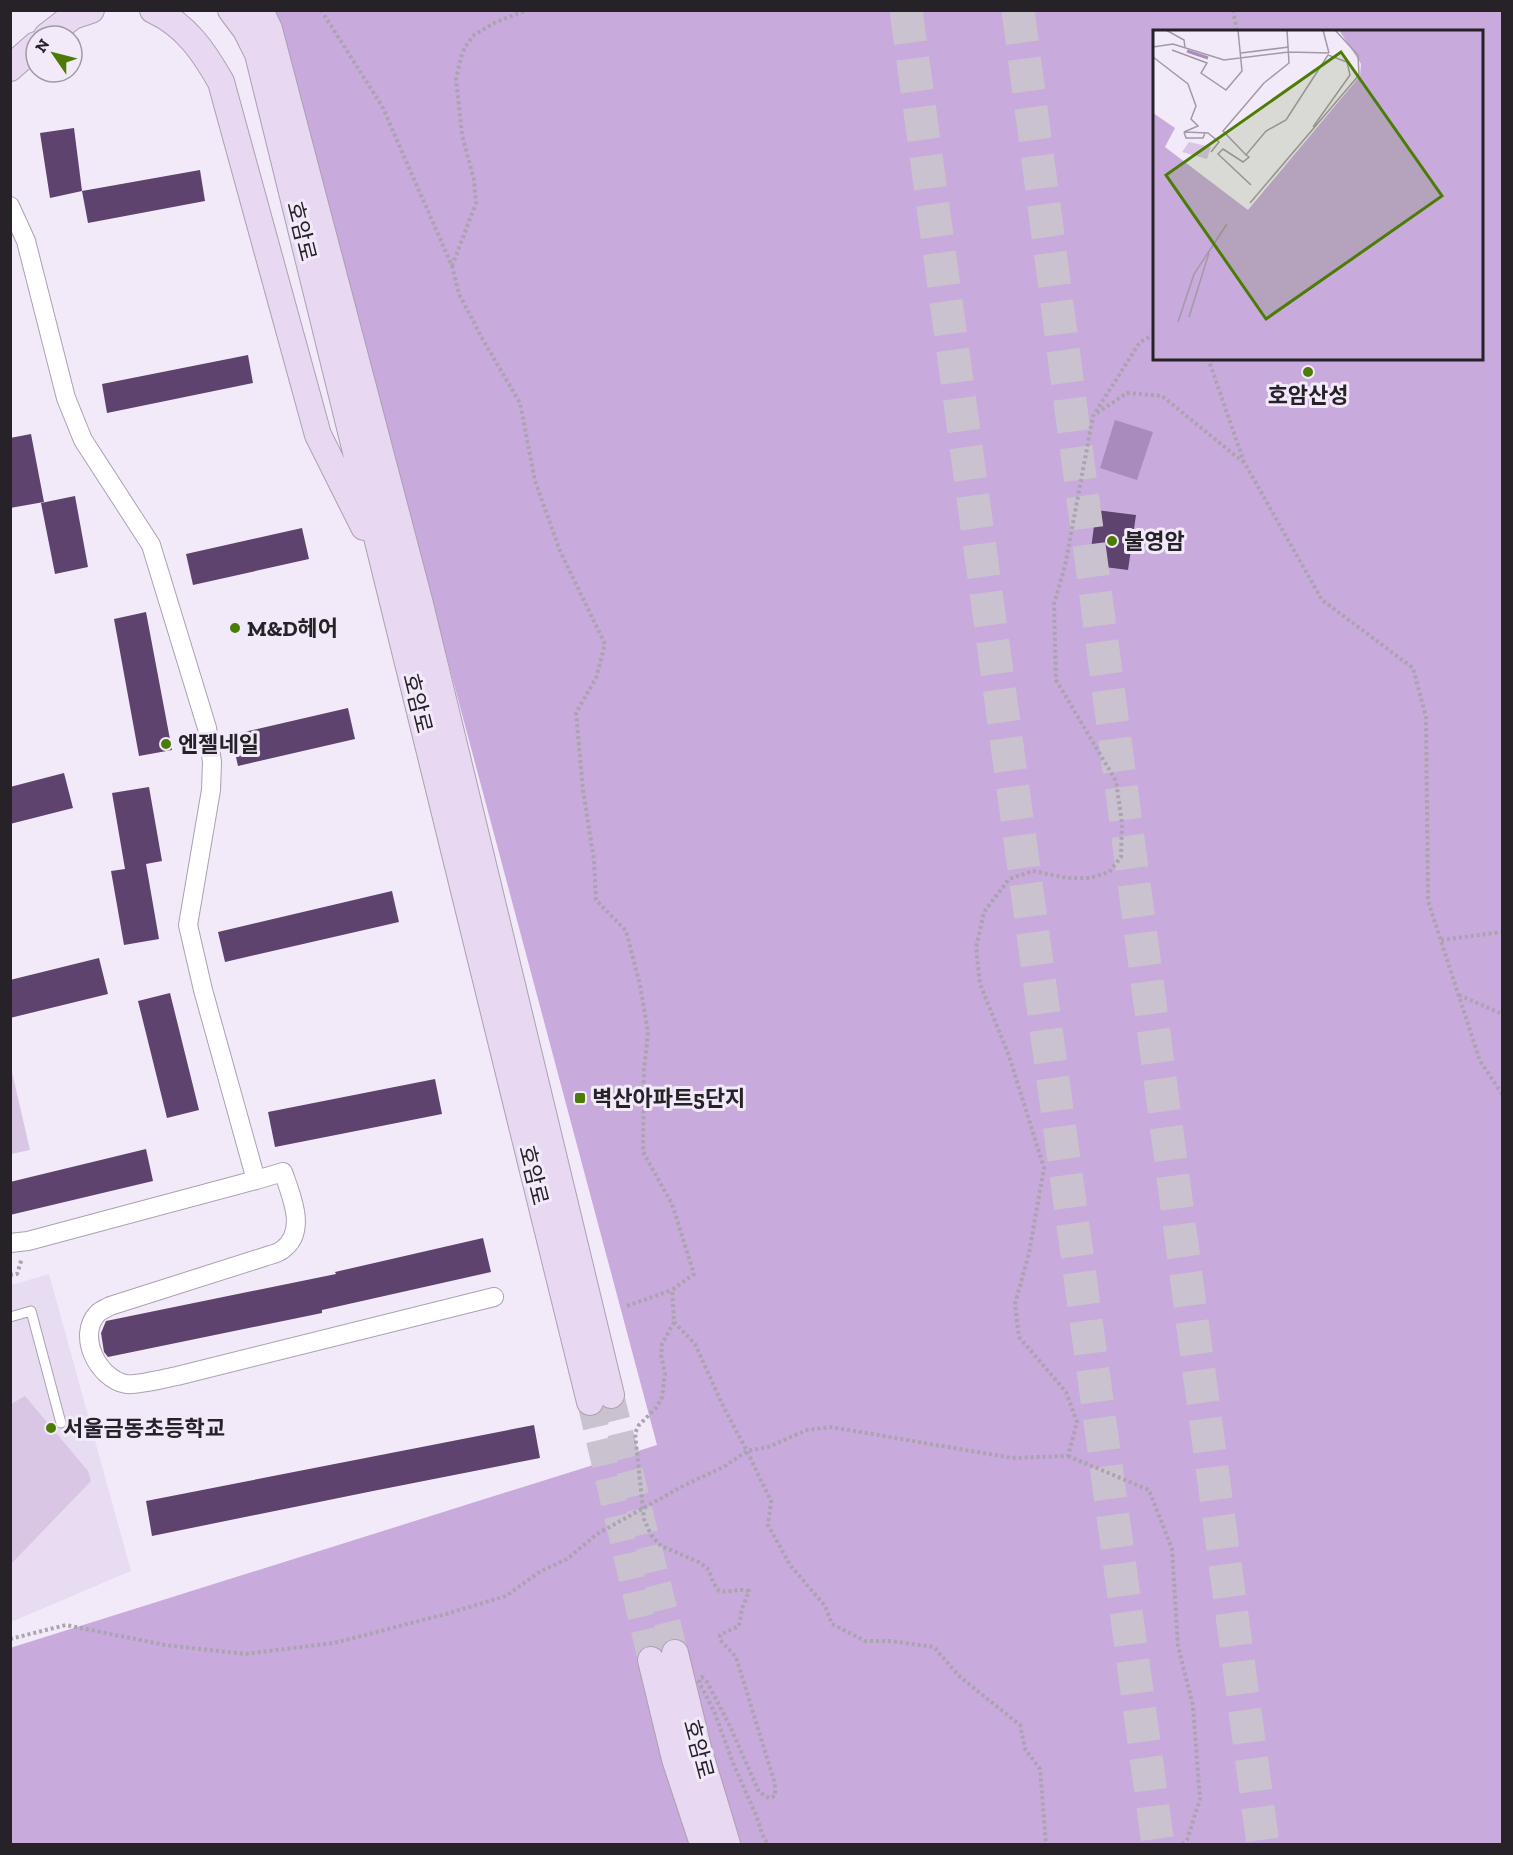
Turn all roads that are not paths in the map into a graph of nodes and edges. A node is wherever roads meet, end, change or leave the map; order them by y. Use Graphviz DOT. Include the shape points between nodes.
graph roads {
  1 [pos="91,10"];
  2 [pos="153,10"];
  3 [pos="231,10"];
  4 [pos="260,10"];
  5 [pos="63,24"];
  6 [pos="24,56"];
  7 [pos="10,68"];
  8 [pos="10,206"];
  9 [pos="386,572"];
  10 [pos="256,1180"];
  11 [pos="10,1243"];
  12 [pos="494,1297"];
  13 [pos="10,1317"];
  14 [pos="61,1423"];
  15 [pos="675,1653"];
  16 [pos="651,1660"];
  17 [pos="703,1845"];
  18 [pos="727,1845"];
  1 -- 5 [label="main road"];
  2 -- 9 [label="main road" via="173,20 202,50 221,82 318,435"];
  3 -- 9 [label="main road, 호암로" via="258,54"];
  4 -- 9 [label="main road, 호암로" via="269,29 420,604 600,1399"];
  6 -- 7 [label="main road"];
  8 -- 10 [label="street" via="26,241 66,398 83,440 151,545 207,728 211,790 188,925"];
  10 -- 11 [label="street"];
  10 -- 12 [label="street" via="284,1172 296,1217 289,1243 282,1251 98,1313 90,1329 91,1348 99,1368 127,1384 177,1376"];
  13 -- 14 [label="lane" via="31,1311"];
  15 -- 18 [label="main road, 호암로"];
  16 -- 17 [label="main road, 호암로" via="675,1759"];
}
